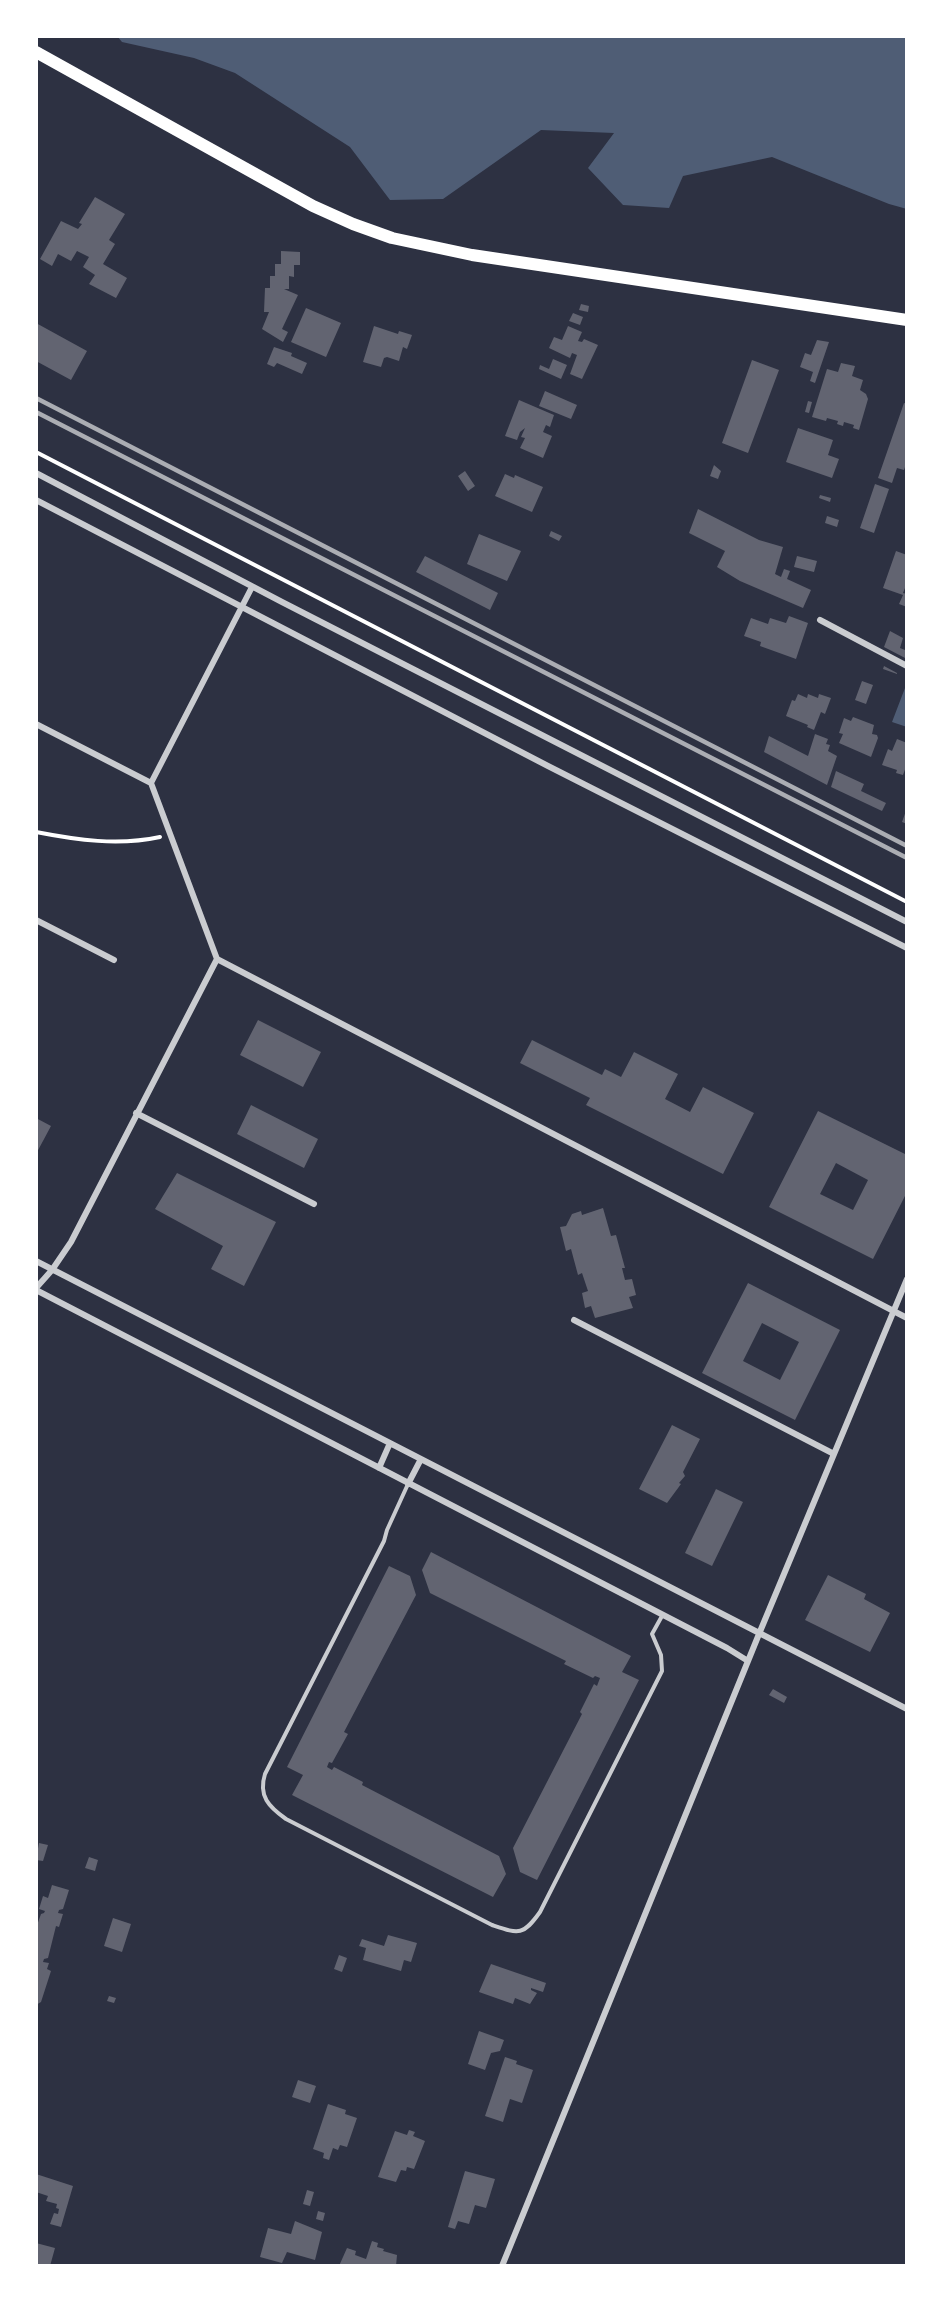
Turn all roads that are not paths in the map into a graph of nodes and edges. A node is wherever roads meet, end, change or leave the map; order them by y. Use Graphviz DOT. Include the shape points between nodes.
graph roads {
  1 [pos="36,52"];
  2 [pos="907,320"];
  3 [pos="36,473"];
  4 [pos="36,500"];
  5 [pos="252,587"];
  6 [pos="241,607"];
  7 [pos="820,620"];
  8 [pos="907,666"];
  9 [pos="36,724"];
  10 [pos="151,783"];
  11 [pos="36,920"];
  12 [pos="907,922"];
  13 [pos="907,948"];
  14 [pos="217,959"];
  15 [pos="114,960"];
  16 [pos="136,1113"];
  17 [pos="314,1204"];
  18 [pos="36,1261"];
  19 [pos="52,1270"];
  20 [pos="907,1279"];
  21 [pos="36,1289"];
  22 [pos="894,1311"];
  23 [pos="907,1318"];
  24 [pos="574,1320"];
  25 [pos="390,1443"];
  26 [pos="834,1454"];
  27 [pos="421,1459"];
  28 [pos="380,1468"];
  29 [pos="408,1484"];
  30 [pos="662,1616"];
  31 [pos="759,1634"];
  32 [pos="748,1661"];
  33 [pos="907,1709"];
  34 [pos="502,2266"];
  1 -- 2 [label="main road" via="313,206 392,238 472,255"];
  3 -- 5 [label="street"];
  4 -- 6 [label="street"];
  5 -- 6 [label="street"];
  5 -- 12 [label="street"];
  6 -- 10 [label="street"];
  6 -- 13 [label="street"];
  7 -- 8 [label="street"];
  9 -- 10 [label="street"];
  10 -- 14 [label="street"];
  11 -- 15 [label="street"];
  14 -- 16 [label="street"];
  14 -- 22 [label="street"];
  16 -- 17 [label="street"];
  16 -- 19 [label="street" via="71,1242"];
  18 -- 19 [label="street"];
  19 -- 21 [label="street"];
  19 -- 25 [label="street"];
  20 -- 22 [label="street"];
  21 -- 28 [label="street"];
  22 -- 23 [label="street"];
  22 -- 26 [label="street"];
  24 -- 26 [label="street"];
  25 -- 27 [label="street"];
  25 -- 28 [label="street"];
  26 -- 31 [label="street"];
  27 -- 29 [label="street"];
  27 -- 31 [label="street"];
  28 -- 29 [label="street"];
  29 -- 30 [label="street"];
  29 -- 30 [label="lane" via="384,1541 265,1774 261,1785 264,1798 286,1819 492,1925 518,1932 527,1929 540,1912 662,1671 661,1654 652,1634"];
  30 -- 32 [label="street"];
  31 -- 32 [label="street"];
  31 -- 33 [label="street"];
  32 -- 34 [label="street"];
}
